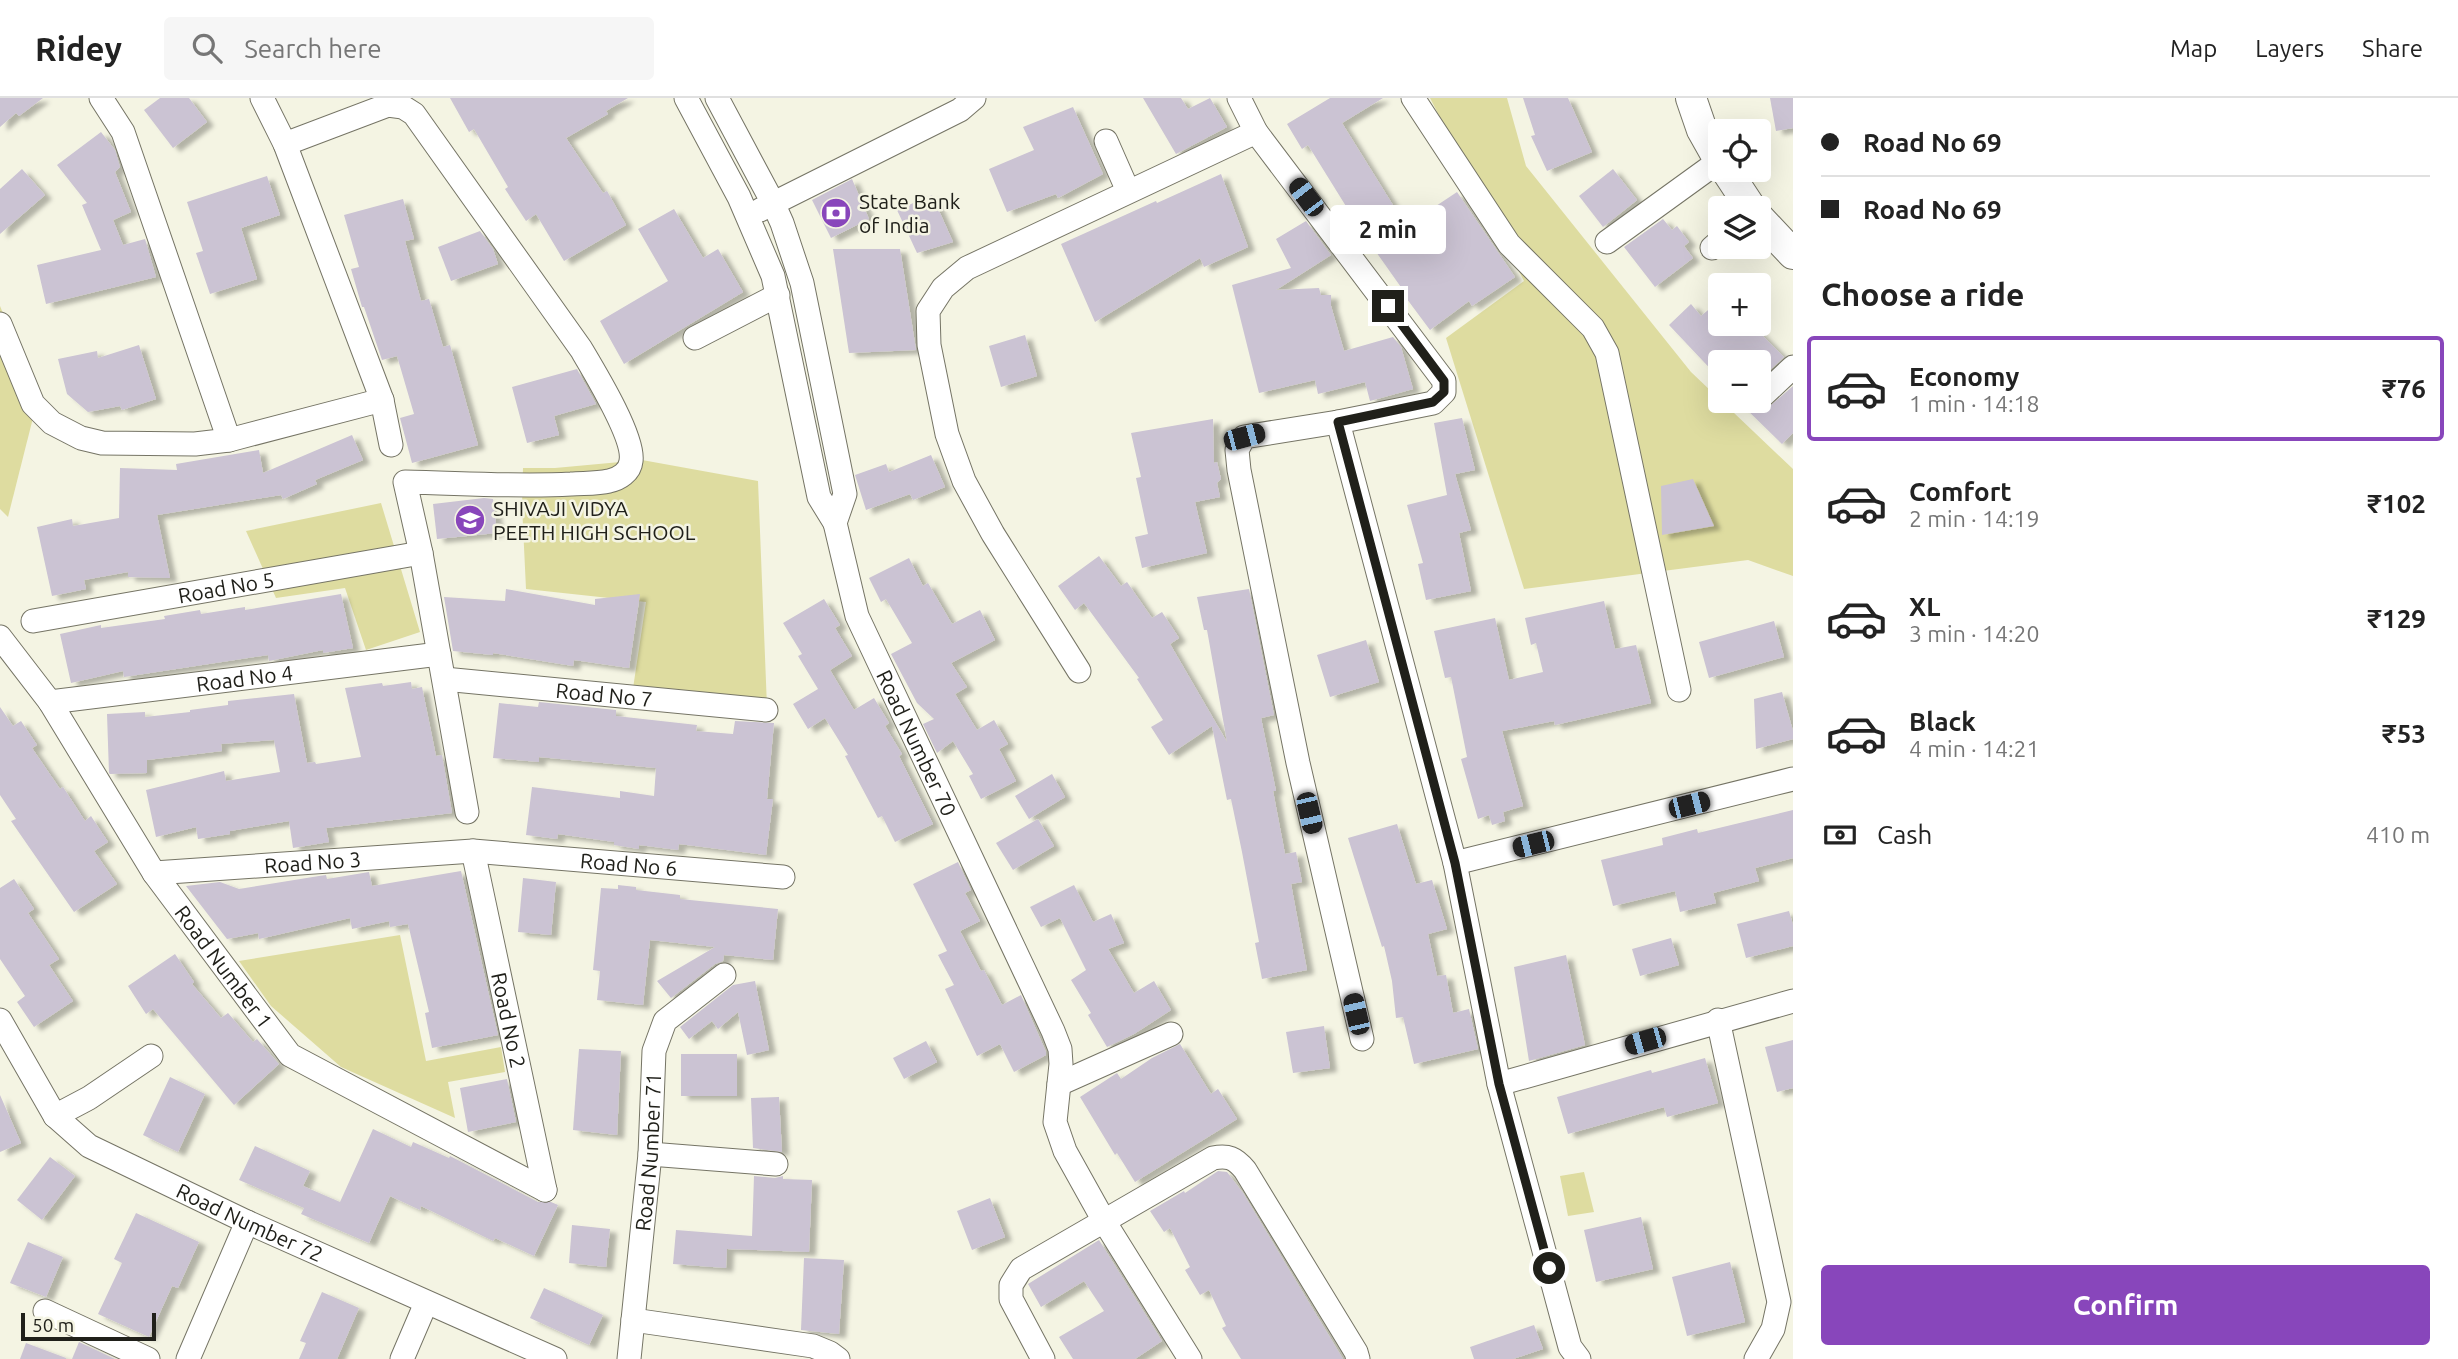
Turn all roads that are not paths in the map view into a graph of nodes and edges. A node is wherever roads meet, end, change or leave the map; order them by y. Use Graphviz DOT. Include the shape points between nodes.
graph roads {
  1 [pos="101,98"];
  2 [pos="262,98"];
  3 [pos="686,98"];
  4 [pos="717,98"];
  5 [pos="974,98"];
  6 [pos="1239,98"];
  7 [pos="1413,98"];
  8 [pos="1691,98"];
  9 [pos="1256,132"];
  10 [pos="1708,140"];
  11 [pos="1106,141"];
  12 [pos="285,144"];
  13 [pos="1708,170"];
  14 [pos="1128,191"];
  15 [pos="773,203"];
  16 [pos="748,216"];
  17 [pos="1771,231"];
  18 [pos="1607,242"];
  19 [pos="1793,254"];
  20 [pos="778,295"];
  21 [pos="0,324"];
  22 [pos="695,338"];
  23 [pos="1793,367"];
  24 [pos="1771,388"];
  25 [pos="382,400"];
  26 [pos="1338,422"];
  27 [pos="229,440"];
  28 [pos="391,445"];
  29 [pos="835,523"];
  30 [pos="421,553"];
  31 [pos="33,621"];
  32 [pos="0,636"];
  33 [pos="439,654"];
  34 [pos="1079,671"];
  35 [pos="444,678"];
  36 [pos="1679,690"];
  37 [pos="50,702"];
  38 [pos="766,710"];
  39 [pos="1793,779"];
  40 [pos="467,812"];
  41 [pos="473,851"];
  42 [pos="1455,863"];
  43 [pos="154,873"];
  44 [pos="783,877"];
  45 [pos="724,975"];
  46 [pos="1793,1001"];
  47 [pos="0,1020"];
  48 [pos="1718,1020"];
  49 [pos="1171,1034"];
  50 [pos="1362,1039"];
  51 [pos="151,1056"];
  52 [pos="1059,1084"];
  53 [pos="1499,1084"];
  54 [pos="55,1116"];
  55 [pos="650,1154"];
  56 [pos="776,1164"];
  57 [pos="545,1190"];
  58 [pos="1104,1221"];
  59 [pos="247,1222"];
  60 [pos="426,1303"];
  61 [pos="45,1311"];
  62 [pos="633,1320"];
  63 [pos="1567,1355"];
  64 [pos="148,1359"];
  65 [pos="188,1359"];
  66 [pos="402,1359"];
  67 [pos="555,1359"];
  68 [pos="629,1359"];
  69 [pos="838,1359"];
  70 [pos="1043,1359"];
  71 [pos="1190,1359"];
  72 [pos="1357,1359"];
  73 [pos="1756,1359"];
  1 -- 27 [label="street" via="123,132"];
  2 -- 12 [label="street"];
  3 -- 16 [label="street"];
  4 -- 15 [label="street, Road Number 70"];
  5 -- 15 [label="street" via="960,110"];
  6 -- 9 [label="street"];
  7 -- 36 [label="street" via="1509,244 1593,328 1607,353"];
  8 -- 10 [label="main road"];
  9 -- 14 [label="street"];
  9 -- 26 [label="street" via="1444,381 1444,392 1433,402"];
  11 -- 14 [label="street"];
  12 -- 25 [label="street"];
  12 -- 30 [label="street" via="388,105 414,114 581,349 630,446 629,469 609,481 552,485 405,482"];
  13 -- 18 [label="street"];
  14 -- 34 [label="street" via="967,268 943,288 928,311 929,345 947,434 964,481"];
  15 -- 16 [label="street"];
  15 -- 29 [label="street, Road Number 70" via="802,283 845,494"];
  16 -- 20 [label="street"];
  17 -- 19 [label="main road"];
  20 -- 22 [label="street"];
  20 -- 29 [label="street" via="819,497"];
  21 -- 27 [label="street" via="33,404 52,423 81,438 102,443"];
  23 -- 24 [label="street"];
  25 -- 27 [label="street"];
  25 -- 28 [label="street"];
  26 -- 42 [label="street"];
  26 -- 50 [label="street" via="1244,437 1237,450 1298,763"];
  29 -- 52 [label="street, Road Number 70" via="858,616 1053,1031 1060,1049"];
  30 -- 31 [label="street, Road No 5"];
  30 -- 33 [label="street"];
  32 -- 37 [label="street, Road Number 1"];
  33 -- 35 [label="street"];
  33 -- 37 [label="street, Road No 4"];
  35 -- 38 [label="street, Road No 7"];
  35 -- 40 [label="street"];
  37 -- 43 [label="street, Road Number 1"];
  39 -- 42 [label="street"];
  41 -- 43 [label="street, Road No 3"];
  41 -- 44 [label="street, Road No 6"];
  41 -- 57 [label="street, Road No 2"];
  42 -- 53 [label="street"];
  43 -- 57 [label="street, Road Number 1" via="290,1055"];
  45 -- 55 [label="street, Road Number 71" via="665,1021 654,1051"];
  46 -- 48 [label="street"];
  47 -- 54 [label="street, Road Number 72"];
  48 -- 53 [label="street"];
  48 -- 73 [label="street" via="1779,1302 1773,1329"];
  49 -- 52 [label="street"];
  51 -- 54 [label="street"];
  52 -- 58 [label="street, Road Number 70" via="1055,1122 1065,1151"];
  53 -- 63 [label="street"];
  54 -- 59 [label="street, Road Number 72" via="89,1146"];
  55 -- 56 [label="street"];
  55 -- 62 [label="street, Road Number 71"];
  58 -- 70 [label="street" via="1021,1269 1011,1285 1011,1299"];
  58 -- 71 [label="street, Road Number 70"];
  58 -- 72 [label="street" via="1213,1158 1235,1159"];
  59 -- 60 [label="street, Road Number 72"];
  59 -- 65 [label="street"];
  60 -- 66 [label="street"];
  60 -- 67 [label="street, Road Number 72"];
  61 -- 64 [label="street"];
  62 -- 68 [label="street, Road Number 71"];
  62 -- 69 [label="street" via="813,1346"];
}
